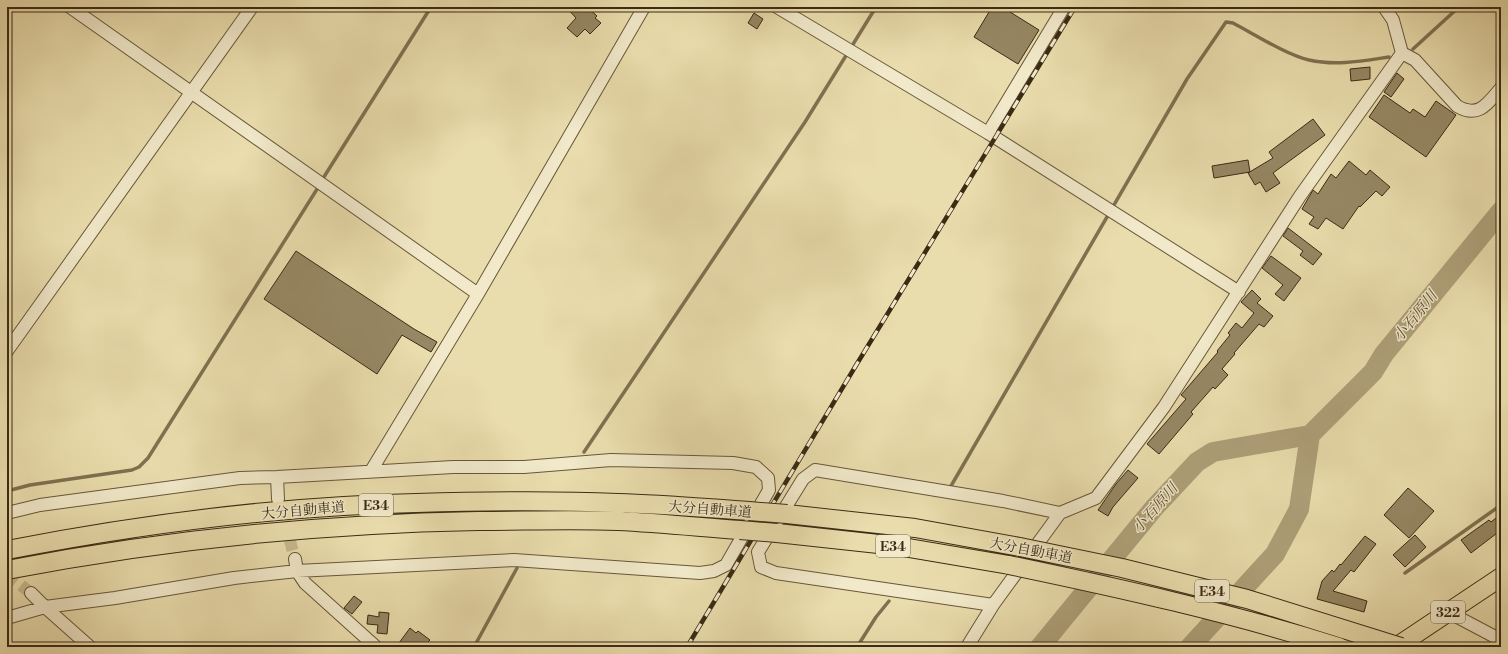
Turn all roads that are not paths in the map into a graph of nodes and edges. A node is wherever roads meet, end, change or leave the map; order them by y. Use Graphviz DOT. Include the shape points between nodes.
graph roads {
  1 [pos="70,7"];
  2 [pos="252,7"];
  3 [pos="644,7"];
  4 [pos="777,7"];
  5 [pos="1064,7"];
  6 [pos="1384,7"];
  7 [pos="1402,53"];
  8 [pos="1501,88"];
  9 [pos="192,93"];
  10 [pos="988,133"];
  11 [pos="1238,292"];
  12 [pos="478,294"];
  13 [pos="7,351"];
  14 [pos="371,471"];
  15 [pos="277,477"];
  16 [pos="278,499"];
  17 [pos="7,513"];
  18 [pos="1060,513"];
  19 [pos="7,550"];
  20 [pos="296,565"];
  21 [pos="7,570"];
  22 [pos="1501,577"];
  23 [pos="31,593"];
  24 [pos="993,605"];
  25 [pos="45,608"];
  26 [pos="1448,612"];
  27 [pos="7,618"];
  28 [pos="1501,640"];
  29 [pos="90,647"];
  30 [pos="376,647"];
  31 [pos="967,647"];
  32 [pos="1339,647"];
  33 [pos="1396,647"];
  34 [pos="1400,647"];
  1 -- 9 [label="street"];
  2 -- 9 [label="street"];
  3 -- 12 [label="street"];
  4 -- 10 [label="street"];
  5 -- 10 [label="street"];
  6 -- 7 [label="street" via="1393,20"];
  7 -- 8 [label="street" via="1415,60 1464,111 1478,111"];
  7 -- 11 [label="street" via="1300,196"];
  9 -- 12 [label="street"];
  9 -- 13 [label="street"];
  10 -- 11 [label="street"];
  11 -- 18 [label="street" via="1164,407 1096,498"];
  12 -- 14 [label="street"];
  14 -- 15 [label="street"];
  14 -- 20 [label="street" via="524,467 611,460 733,463 756,467 768,478 769,490 726,565 714,571 700,573 514,560"];
  15 -- 16 [label="street"];
  15 -- 17 [label="street" via="240,478 40,505"];
  18 -- 24 [label="street"];
  18 -- 24 [label="street" via="1003,500 815,470 803,479 758,552 761,567 776,573"];
  19 -- 34 [label="highway, 大分自動車道 / E34, bridge" via="116,531 342,506 513,501 618,503 749,511 915,528 1122,568 1247,599"];
  20 -- 25 [label="street" via="234,578"];
  20 -- 30 [label="street" via="305,583"];
  21 -- 32 [label="highway, 大分自動車道 / E34, bridge" via="202,539 345,526 421,522 617,521 776,533 897,546 1009,565 1117,587 1202,608"];
  22 -- 26 [label="highway, 322"];
  23 -- 25 [label="street"];
  24 -- 31 [label="street"];
  25 -- 27 [label="street"];
  25 -- 29 [label="street"];
  26 -- 28 [label="street"];
  26 -- 33 [label="highway, 322"];
}
